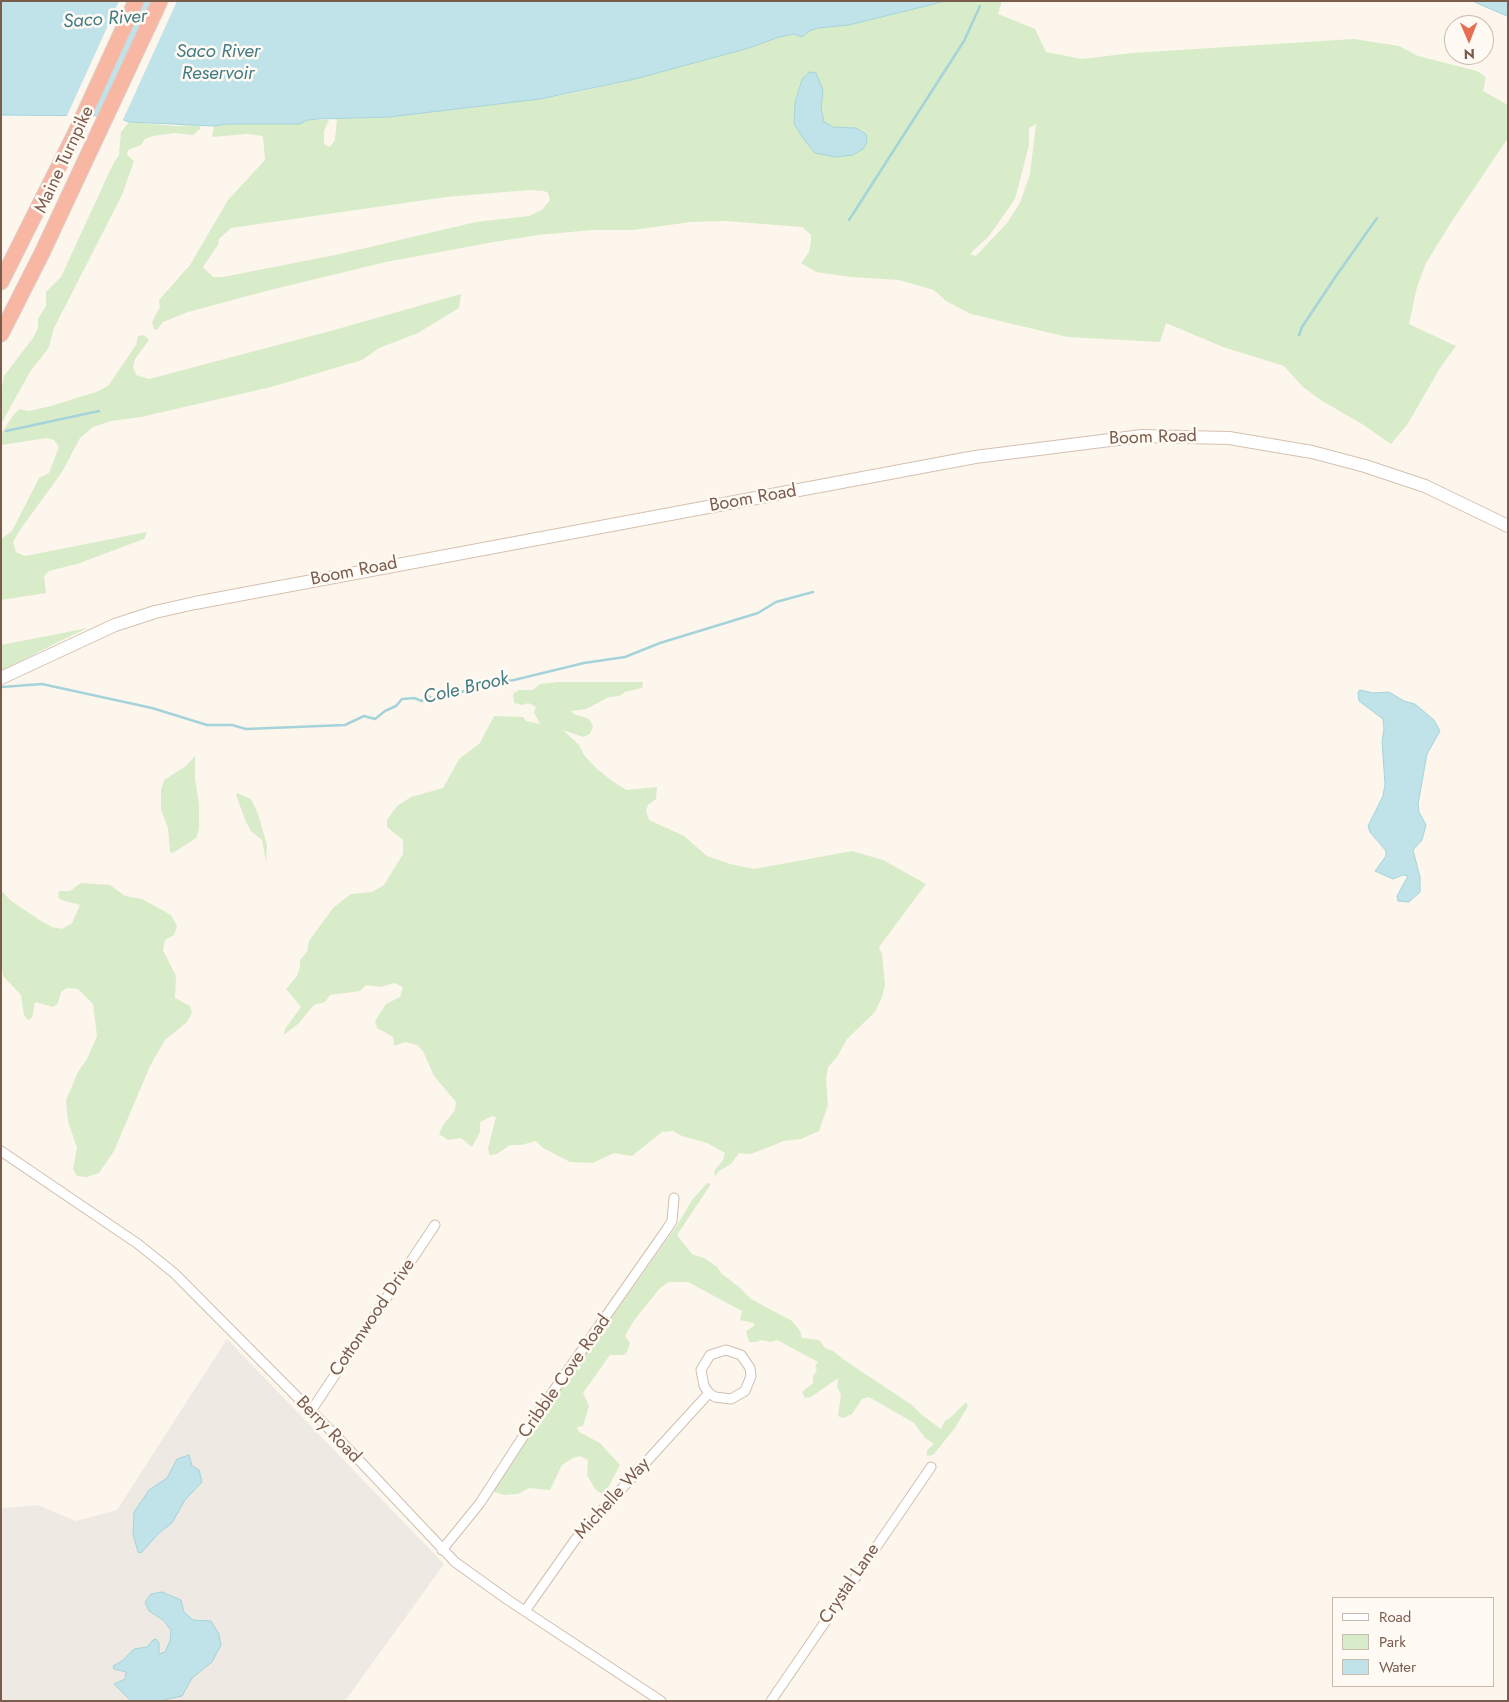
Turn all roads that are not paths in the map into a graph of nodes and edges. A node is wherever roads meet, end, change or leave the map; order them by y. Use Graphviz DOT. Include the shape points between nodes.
graph roads {
  1 [pos="136,1"];
  2 [pos="160,1"];
  3 [pos="1,282"];
  4 [pos="1,334"];
  5 [pos="1508,526"];
  6 [pos="1,678"];
  7 [pos="1,1151"];
  8 [pos="674,1198"];
  9 [pos="435,1225"];
  10 [pos="709,1393"];
  11 [pos="311,1411"];
  12 [pos="931,1467"];
  13 [pos="442,1550"];
  14 [pos="525,1611"];
  15 [pos="661,1701"];
  16 [pos="771,1701"];
  1 -- 3 [label="highway, Maine Turnpike" via="75,134"];
  2 -- 4 [label="highway, Maine Turnpike"];
  5 -- 6 [label="street, Boom Road" via="1432,489 1336,458 1286,446 1229,438 1142,436 975,458 195,603 115,625"];
  7 -- 11 [label="street, Berry Road" via="152,1254"];
  8 -- 13 [label="street, Cribble Cove Road" via="672,1220 667,1229 545,1403 480,1503"];
  9 -- 11 [label="street, Cottonwood Drive"];
  10 -- 10 [label="street" via="731,1399 745,1391 751,1376 750,1368 741,1355 726,1350 710,1355 701,1370"];
  10 -- 14 [label="street, Michelle Way" via="576,1540"];
  11 -- 13 [label="street, Berry Road"];
  12 -- 16 [label="street, Crystal Lane"];
  13 -- 14 [label="street, Berry Road" via="470,1574"];
  14 -- 15 [label="street, Berry Road"];
}
